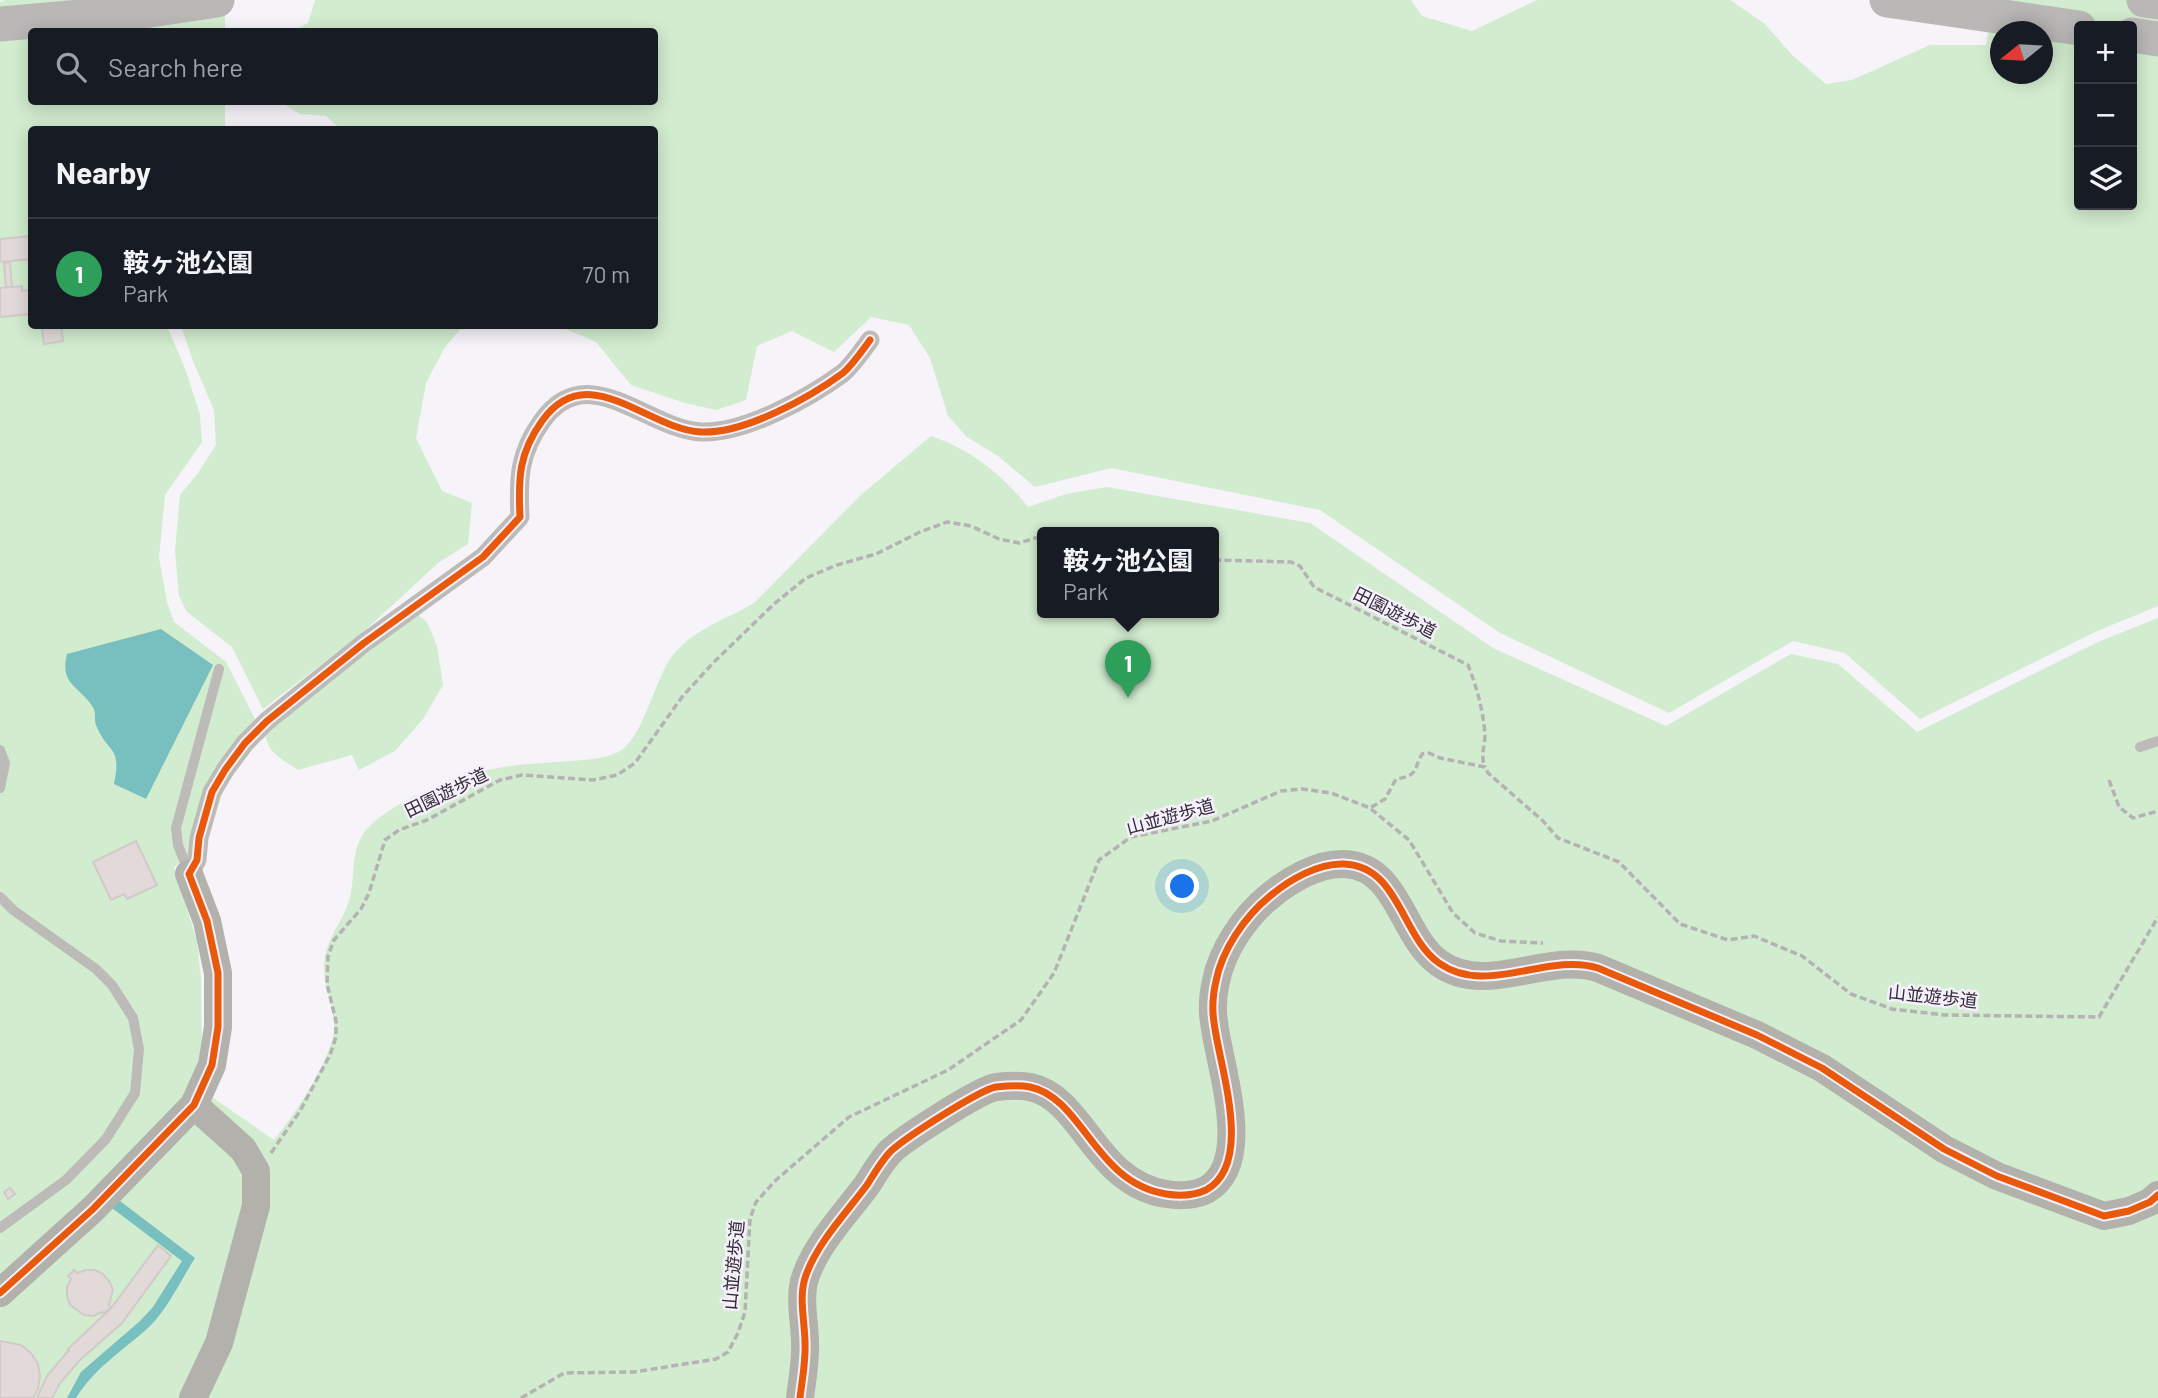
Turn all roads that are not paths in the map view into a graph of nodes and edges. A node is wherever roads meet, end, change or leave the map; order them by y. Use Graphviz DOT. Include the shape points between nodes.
graph roads {
  1 [pos="217,0"];
  2 [pos="1887,0"];
  3 [pos="2144,0"];
  4 [pos="2158,2"];
  5 [pos="0,24"];
  6 [pos="2074,27"];
  7 [pos="2137,36"];
  8 [pos="2158,39"];
  9 [pos="870,340"];
  10 [pos="219,668"];
  11 [pos="2158,741"];
  12 [pos="2140,747"];
  13 [pos="0,751"];
  14 [pos="0,788"];
  15 [pos="189,874"];
  16 [pos="0,897"];
  17 [pos="194,1105"];
  18 [pos="2158,1195"];
  19 [pos="0,1228"];
  20 [pos="0,1293"];
  21 [pos="193,1398"];
  22 [pos="800,1398"];
  1 -- 5 [label="highway"];
  2 -- 6 [label="highway"];
  3 -- 4 [label="highway"];
  7 -- 8 [label="highway"];
  9 -- 15 [label="street" via="844,372 771,414 724,430 700,432 682,427 600,395 577,393 550,411 522,457 520,517 483,557 364,643 245,743 212,792 197,860"];
  10 -- 15 [label="lane" via="176,828"];
  11 -- 12 [label="lane"];
  13 -- 14 [label="lane" via="5,763"];
  15 -- 17 [label="street" via="218,973 218,1027 212,1065"];
  16 -- 19 [label="lane" via="113,985 133,1018 139,1049 135,1093 106,1139 66,1180"];
  17 -- 20 [label="street" via="93,1209"];
  17 -- 21 [label="street" via="243,1149 256,1171 256,1206 219,1343"];
  18 -- 22 [label="street" via="2129,1211 2104,1216 1997,1176 1944,1149 1822,1068 1757,1035 1583,963 1483,977 1461,975 1420,946 1383,880 1343,864 1288,881 1264,901 1221,961 1213,1018 1232,1138 1230,1160 1218,1181 1204,1191 1183,1196 1138,1186 1113,1168 1057,1101 1031,1087 993,1087 967,1100 891,1152 811,1266 803,1297 806,1345"];
}
